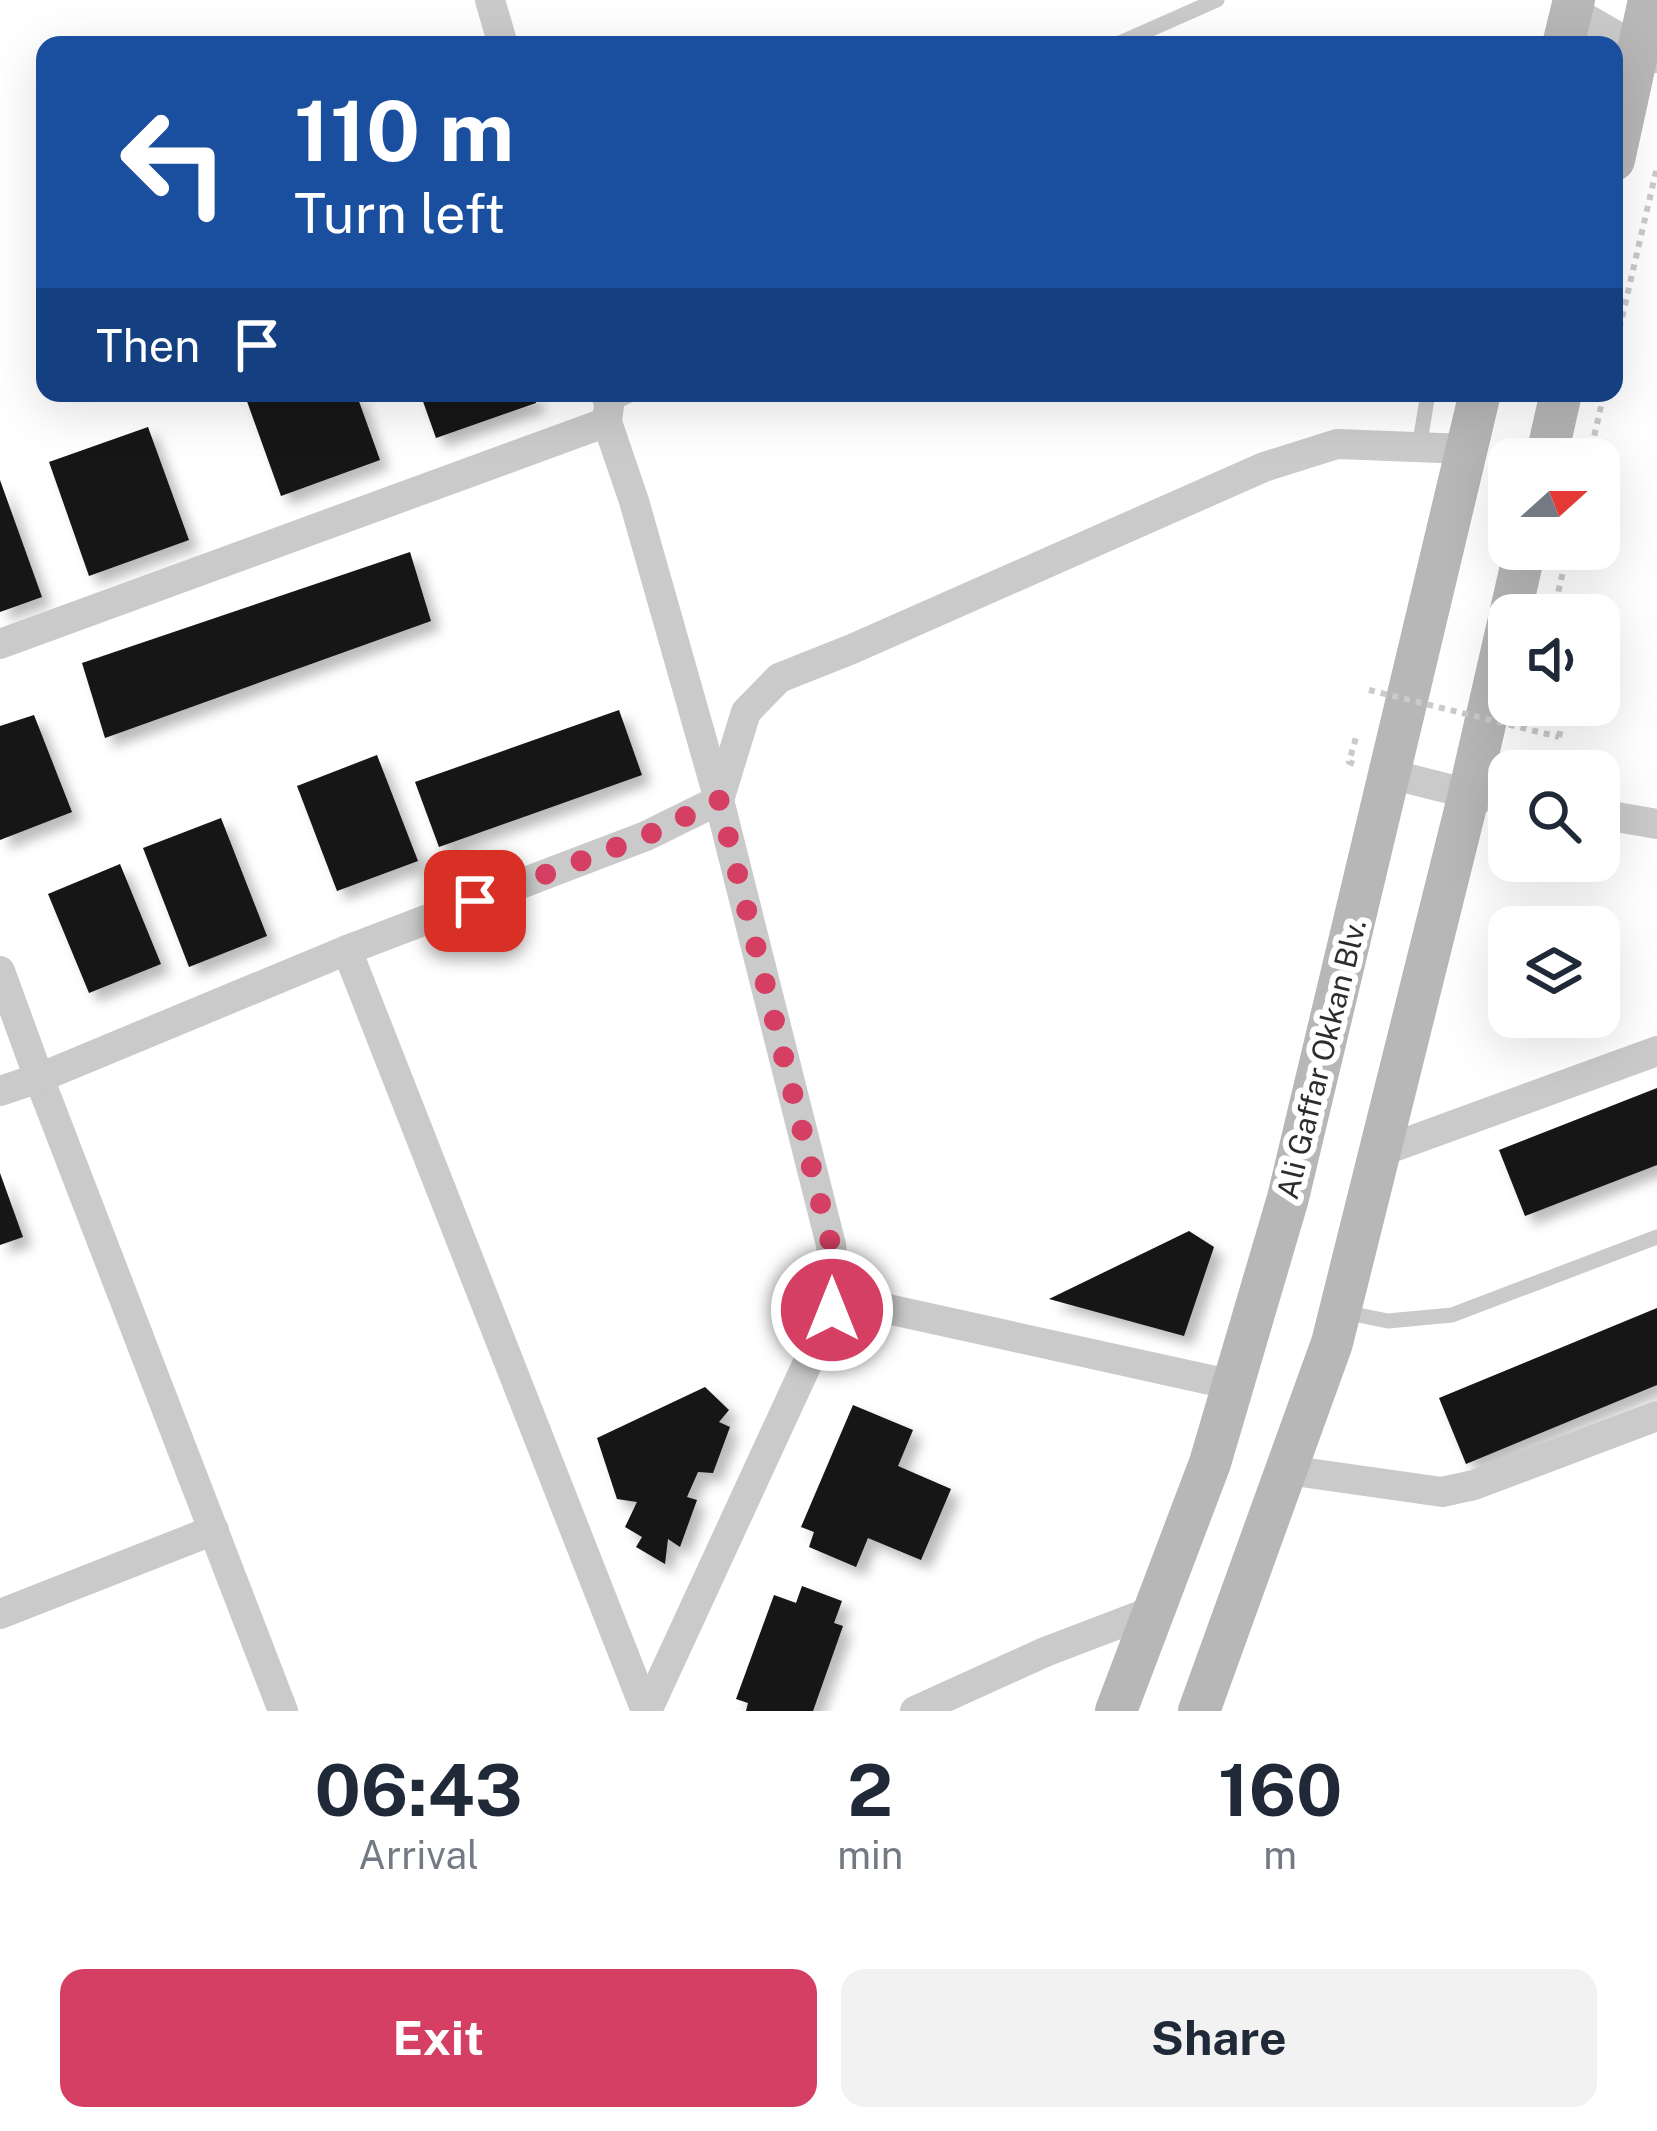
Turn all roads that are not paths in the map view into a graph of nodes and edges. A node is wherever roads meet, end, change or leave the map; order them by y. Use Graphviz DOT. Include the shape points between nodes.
graph roads {
  1 [pos="490,0"];
  2 [pos="1217,0"];
  3 [pos="1652,1"];
  4 [pos="1569,18"];
  5 [pos="500,36"];
  6 [pos="1135,36"];
  7 [pos="1608,36"];
  8 [pos="1648,54"];
  9 [pos="1623,132"];
  10 [pos="1427,402"];
  11 [pos="1478,402"];
  12 [pos="1559,402"];
  13 [pos="614,403"];
  14 [pos="1551,438"];
  15 [pos="1419,448"];
  16 [pos="1466,449"];
  17 [pos="0,644"];
  18 [pos="1390,774"];
  19 [pos="1488,797"];
  20 [pos="719,800"];
  21 [pos="1488,800"];
  22 [pos="1620,818"];
  23 [pos="1657,824"];
  24 [pos="347,950"];
  25 [pos="0,971"];
  26 [pos="1657,1051"];
  27 [pos="39,1078"];
  28 [pos="0,1091"];
  29 [pos="1379,1152"];
  30 [pos="1657,1237"];
  31 [pos="833,1297"];
  32 [pos="1340,1312"];
  33 [pos="1233,1385"];
  34 [pos="1657,1416"];
  35 [pos="1287,1470"];
  36 [pos="214,1530"];
  37 [pos="1155,1610"];
  38 [pos="0,1614"];
  39 [pos="283,1711"];
  40 [pos="646,1711"];
  41 [pos="915,1711"];
  42 [pos="1116,1711"];
  43 [pos="1199,1711"];
  1 -- 5 [label="street"];
  2 -- 6 [label="lane"];
  3 -- 8 [label="main road"];
  4 -- 7 [label="street"];
  8 -- 9 [label="main road"];
  10 -- 15 [label="lane"];
  11 -- 16 [label="main road, Ali Gaffar Okkan Blv."];
  12 -- 14 [label="main road"];
  13 -- 17 [label="street"];
  13 -- 20 [label="street"];
  15 -- 16 [label="street"];
  15 -- 20 [label="street" via="1337,445 1264,466 779,678 746,712"];
  16 -- 18 [label="main road, Ali Gaffar Okkan Blv."];
  18 -- 19 [label="street"];
  18 -- 33 [label="main road, Ali Gaffar Okkan Blv." via="1288,1198"];
  20 -- 24 [label="street" via="646,836"];
  20 -- 31 [label="street" via="831,1245"];
  21 -- 29 [label="main road"];
  22 -- 23 [label="street"];
  24 -- 27 [label="street"];
  24 -- 40 [label="street"];
  25 -- 27 [label="street"];
  26 -- 29 [label="street"];
  27 -- 28 [label="street"];
  27 -- 36 [label="street"];
  29 -- 32 [label="main road"];
  30 -- 32 [label="lane" via="1452,1315 1388,1322"];
  31 -- 33 [label="street"];
  31 -- 40 [label="street"];
  32 -- 35 [label="main road"];
  33 -- 37 [label="main road, Ali Gaffar Okkan Blv."];
  34 -- 35 [label="street" via="1442,1492"];
  35 -- 43 [label="main road"];
  36 -- 38 [label="street"];
  36 -- 39 [label="street"];
  37 -- 41 [label="street"];
  37 -- 42 [label="main road, Ali Gaffar Okkan Blv."];
}
